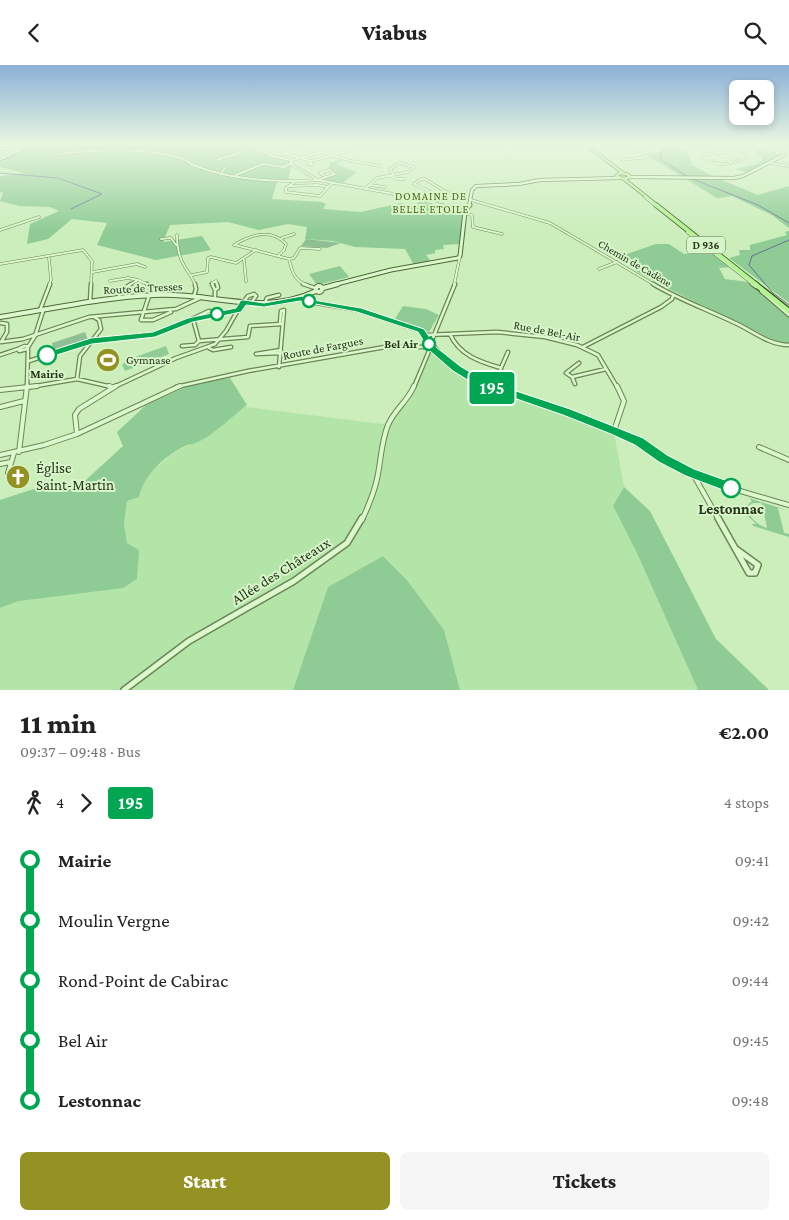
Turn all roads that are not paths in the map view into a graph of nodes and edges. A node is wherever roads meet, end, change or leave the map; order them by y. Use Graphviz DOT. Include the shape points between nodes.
graph roads {
  1 [pos="222,173"];
  2 [pos="240,173"];
  3 [pos="306,173"];
  4 [pos="320,173"];
  5 [pos="334,173"];
  6 [pos="399,173"];
  7 [pos="619,173"];
  8 [pos="623,173"];
  9 [pos="749,173"];
  10 [pos="393,174"];
  11 [pos="235,175"];
  12 [pos="390,176"];
  13 [pos="326,177"];
  14 [pos="624,177"];
  15 [pos="404,179"];
  16 [pos="319,180"];
  17 [pos="296,181"];
  18 [pos="332,183"];
  19 [pos="368,185"];
  20 [pos="289,186"];
  21 [pos="328,187"];
  22 [pos="385,187"];
  23 [pos="364,189"];
  24 [pos="436,197"];
  25 [pos="413,198"];
  26 [pos="434,200"];
  27 [pos="471,200"];
  28 [pos="429,203"];
  29 [pos="464,211"];
  30 [pos="39,217"];
  31 [pos="0,230"];
  32 [pos="294,234"];
  33 [pos="502,234"];
  34 [pos="177,235"];
  35 [pos="281,238"];
  36 [pos="161,239"];
  37 [pos="176,245"];
  38 [pos="320,249"];
  39 [pos="256,250"];
  40 [pos="278,255"];
  41 [pos="460,256"];
  42 [pos="49,257"];
  43 [pos="244,259"];
  44 [pos="289,259"];
  45 [pos="617,262"];
  46 [pos="1,264"];
  47 [pos="145,267"];
  48 [pos="599,269"];
  49 [pos="93,271"];
  50 [pos="192,275"];
  51 [pos="138,280"];
  52 [pos="110,281"];
  53 [pos="246,281"];
  54 [pos="149,287"];
  55 [pos="215,290"];
  56 [pos="316,290"];
  57 [pos="280,295"];
  58 [pos="673,295"];
  59 [pos="150,296"];
  60 [pos="194,296"];
  61 [pos="203,297"];
  62 [pos="215,298"];
  63 [pos="302,298"];
  64 [pos="118,299"];
  65 [pos="90,302"];
  66 [pos="244,302"];
  67 [pos="250,304"];
  68 [pos="264,305"];
  69 [pos="176,309"];
  70 [pos="238,310"];
  71 [pos="789,310"];
  72 [pos="41,311"];
  73 [pos="144,313"];
  74 [pos="789,315"];
  75 [pos="0,317"];
  76 [pos="94,317"];
  77 [pos="192,320"];
  78 [pos="2,323"];
  79 [pos="450,334"];
  80 [pos="35,335"];
  81 [pos="430,336"];
  82 [pos="220,340"];
  83 [pos="91,341"];
  84 [pos="199,341"];
  85 [pos="182,345"];
  86 [pos="789,345"];
  87 [pos="231,347"];
  88 [pos="431,347"];
  89 [pos="584,347"];
  90 [pos="208,348"];
  91 [pos="24,349"];
  92 [pos="281,352"];
  93 [pos="508,352"];
  94 [pos="0,355"];
  95 [pos="29,361"];
  96 [pos="578,363"];
  97 [pos="279,367"];
  98 [pos="501,368"];
  99 [pos="606,369"];
  100 [pos="572,377"];
  101 [pos="77,379"];
  102 [pos="504,382"];
  103 [pos="575,384"];
  104 [pos="112,387"];
  105 [pos="27,388"];
  106 [pos="0,390"];
  107 [pos="24,401"];
  108 [pos="0,407"];
  109 [pos="614,431"];
  110 [pos="77,434"];
  111 [pos="759,447"];
  112 [pos="17,453"];
  113 [pos="0,455"];
  114 [pos="789,460"];
  115 [pos="11,462"];
  116 [pos="0,465"];
  117 [pos="8,473"];
  118 [pos="692,474"];
  119 [pos="789,505"];
  120 [pos="736,549"];
  121 [pos="124,690"];
  1 -- 11 [label="street"];
  2 -- 11 [label="street"];
  3 -- 16 [label="street"];
  4 -- 13 [label="street"];
  5 -- 13 [label="street"];
  6 -- 10 [label="street"];
  7 -- 14 [label="main road, D 936"];
  8 -- 14 [label="main road"];
  8 -- 14 [label="main road"];
  9 -- 14 [label="street" via="731,178"];
  10 -- 12 [label="street"];
  11 -- 17 [label="street"];
  12 -- 15 [label="street"];
  12 -- 19 [label="street" via="377,178"];
  13 -- 16 [label="street"];
  14 -- 27 [label="street" via="540,180 476,187 472,190"];
  14 -- 71 [label="main road, D 936"];
  14 -- 74 [label="street"];
  16 -- 17 [label="street"];
  16 -- 18 [label="street"];
  17 -- 20 [label="street"];
  18 -- 21 [label="street"];
  18 -- 23 [label="street"];
  19 -- 22 [label="street"];
  19 -- 23 [label="street"];
  20 -- 21 [label="street"];
  20 -- 21 [label="street" via="285,191 288,193 320,196"];
  23 -- 25 [label="street"];
  24 -- 24 [label="street" via="448,193 424,179 414,185"];
  24 -- 26 [label="street"];
  25 -- 26 [label="street" via="419,196"];
  25 -- 28 [label="street"];
  26 -- 28 [label="street"];
  27 -- 29 [label="street"];
  27 -- 45 [label="street, Chemin de Cadène" via="550,223"];
  28 -- 29 [label="street"];
  29 -- 33 [label="street" via="472,215 473,227"];
  29 -- 41 [label="street"];
  30 -- 31 [label="street"];
  32 -- 35 [label="street"];
  34 -- 37 [label="street"];
  35 -- 39 [label="street" via="257,235 234,245"];
  35 -- 40 [label="street" via="286,247"];
  36 -- 37 [label="street" via="171,238"];
  37 -- 50 [label="street" via="184,267"];
  38 -- 44 [label="street" via="300,247 294,258"];
  39 -- 40 [label="street"];
  39 -- 43 [label="street"];
  40 -- 44 [label="street"];
  41 -- 56 [label="street, Route de Tresses"];
  41 -- 81 [label="street" via="457,279"];
  42 -- 46 [label="street"];
  42 -- 49 [label="street" via="84,250 92,261"];
  42 -- 72 [label="street" via="51,280"];
  43 -- 50 [label="street" via="236,263 211,257 208,258 207,272"];
  43 -- 53 [label="street"];
  44 -- 56 [label="street" via="294,278"];
  45 -- 48 [label="street"];
  45 -- 58 [label="street, Chemin de Cadène"];
  47 -- 49 [label="street" via="137,264"];
  49 -- 65 [label="street"];
  50 -- 60 [label="street" via="196,289"];
  51 -- 52 [label="street"];
  51 -- 54 [label="street"];
  51 -- 64 [label="street" via="122,290"];
  55 -- 62 [label="street"];
  56 -- 63 [label="street, Route de Tresses"];
  57 -- 68 [label="street" via="267,298"];
  58 -- 86 [label="street, Chemin de Cadène" via="777,345"];
  58 -- 89 [label="street" via="661,307"];
  59 -- 60 [label="street, Route de Tresses"];
  59 -- 64 [label="street, Route de Tresses"];
  59 -- 73 [label="street"];
  60 -- 61 [label="street, Route de Tresses"];
  61 -- 62 [label="street, Route de Tresses"];
  61 -- 69 [label="street"];
  62 -- 66 [label="street, Route de Tresses"];
  63 -- 68 [label="street, Route de Tresses"];
  63 -- 81 [label="street, Rue de Bel-Air" via="358,310"];
  64 -- 65 [label="street, Route de Tresses"];
  65 -- 72 [label="street, Route de Tresses"];
  66 -- 67 [label="street, Route de Tresses"];
  66 -- 67 [label="street" via="254,294 256,297"];
  66 -- 70 [label="street"];
  67 -- 68 [label="street, Route de Tresses"];
  69 -- 73 [label="street"];
  69 -- 73 [label="street" via="148,321 141,320"];
  70 -- 77 [label="street"];
  70 -- 82 [label="street"];
  72 -- 75 [label="street, Route de Tresses"];
  72 -- 80 [label="street"];
  73 -- 76 [label="street"];
  76 -- 80 [label="street"];
  76 -- 83 [label="street" via="100,320 101,329"];
  77 -- 83 [label="street" via="155,334"];
  77 -- 84 [label="street"];
  78 -- 80 [label="street" via="7,324 7,331 1,341"];
  79 -- 81 [label="street, Rue de Bel-Air"];
  79 -- 89 [label="street, Rue de Bel-Air" via="499,332"];
  79 -- 98 [label="street" via="452,341 476,360"];
  80 -- 91 [label="street"];
  81 -- 88 [label="street"];
  82 -- 84 [label="street"];
  82 -- 90 [label="street"];
  82 -- 92 [label="street" via="248,337 250,326 281,323"];
  83 -- 95 [label="street"];
  83 -- 101 [label="street" via="80,356"];
  84 -- 85 [label="street" via="195,345"];
  87 -- 90 [label="street"];
  88 -- 97 [label="street, Route de Fargues" via="385,347"];
  88 -- 109 [label="street" via="456,369 490,387"];
  88 -- 121 [label="street, Allée des Châteaux" via="411,394 388,424 377,481 358,528 347,543 294,581 189,641"];
  89 -- 99 [label="street, Rue de Bel-Air" via="597,354"];
  90 -- 104 [label="street" via="176,358"];
  91 -- 94 [label="street"];
  91 -- 95 [label="street"];
  92 -- 92 [label="street" via="256,355"];
  92 -- 97 [label="street"];
  93 -- 98 [label="street"];
  95 -- 105 [label="street"];
  96 -- 100 [label="street" via="566,372"];
  97 -- 110 [label="street, Route de Fargues" via="177,387"];
  98 -- 102 [label="street" via="498,377 505,379"];
  99 -- 100 [label="street"];
  99 -- 109 [label="street, Rue de Bel-Air" via="624,401"];
  100 -- 103 [label="street"];
  101 -- 104 [label="street"];
  101 -- 105 [label="street"];
  104 -- 110 [label="street" via="79,409 75,415"];
  105 -- 106 [label="street"];
  105 -- 107 [label="street"];
  107 -- 108 [label="street"];
  107 -- 112 [label="street"];
  109 -- 118 [label="street"];
  110 -- 112 [label="street, Route de Fargues"];
  111 -- 114 [label="street"];
  112 -- 113 [label="street, Route de Fargues"];
  112 -- 115 [label="street"];
  115 -- 116 [label="street"];
  115 -- 117 [label="street"];
  118 -- 119 [label="street"];
  118 -- 120 [label="street"];
  120 -- 120 [label="street" via="749,573 756,573 758,565"];
}
